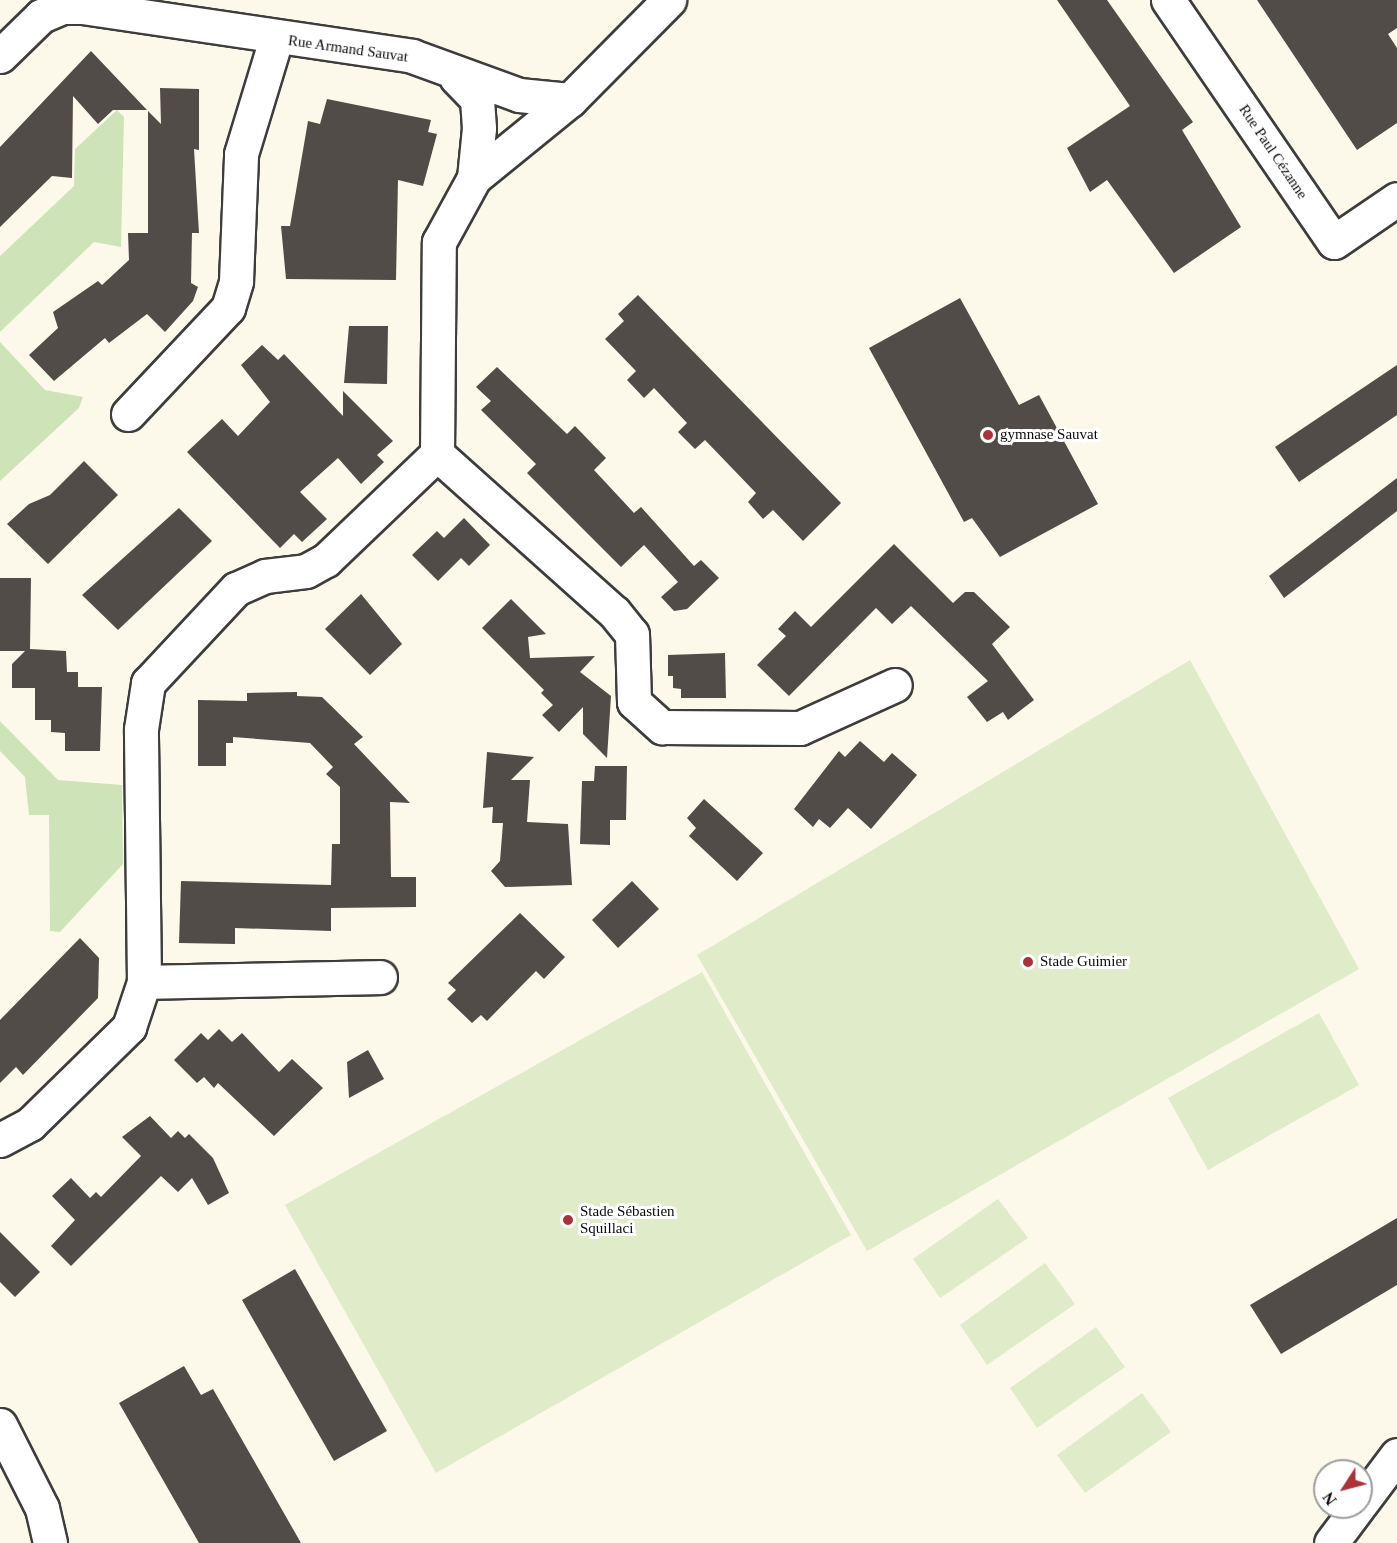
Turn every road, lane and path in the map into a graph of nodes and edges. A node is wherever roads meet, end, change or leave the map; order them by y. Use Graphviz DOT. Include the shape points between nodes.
graph roads {
  1 [pos="669,0"];
  2 [pos="1168,0"];
  3 [pos="276,39"];
  4 [pos="0,56"];
  5 [pos="456,76"];
  6 [pos="570,100"];
  7 [pos="474,178"];
  8 [pos="1397,199"];
  9 [pos="128,414"];
  10 [pos="437,454"];
  11 [pos="895,685"];
  12 [pos="380,977"];
  13 [pos="144,982"];
  14 [pos="0,1140"];
  15 [pos="0,1425"];
  16 [pos="1397,1455"];
  17 [pos="1373,1487"];
  18 [pos="1349,1519"];
  19 [pos="50,1543"];
  20 [pos="1331,1543"];
  1 -- 6 [label="street"];
  2 -- 8 [label="street, Rue Paul Cézanne" via="1334,242"];
  3 -- 4 [label="street, Rue Armand Sauvat" via="62,7 41,16"];
  3 -- 5 [label="street, Rue Armand Sauvat" via="412,56"];
  3 -- 9 [label="street" via="241,154 236,281 228,308"];
  5 -- 6 [label="street, Rue Armand Sauvat" via="519,95"];
  5 -- 7 [label="street" via="477,99"];
  6 -- 7 [label="street"];
  7 -- 10 [label="street" via="438,242"];
  10 -- 11 [label="street" via="614,612 632,634 634,702 662,727 800,728"];
  10 -- 13 [label="street" via="326,560 306,571 265,576 236,589 148,683 141,729"];
  12 -- 13 [label="street"];
  13 -- 14 [label="street" via="129,1027 30,1124"];
  15 -- 19 [label="street" via="42,1508"];
  16 -- 17 [label="street"];
  18 -- 20 [label="street"];
}
